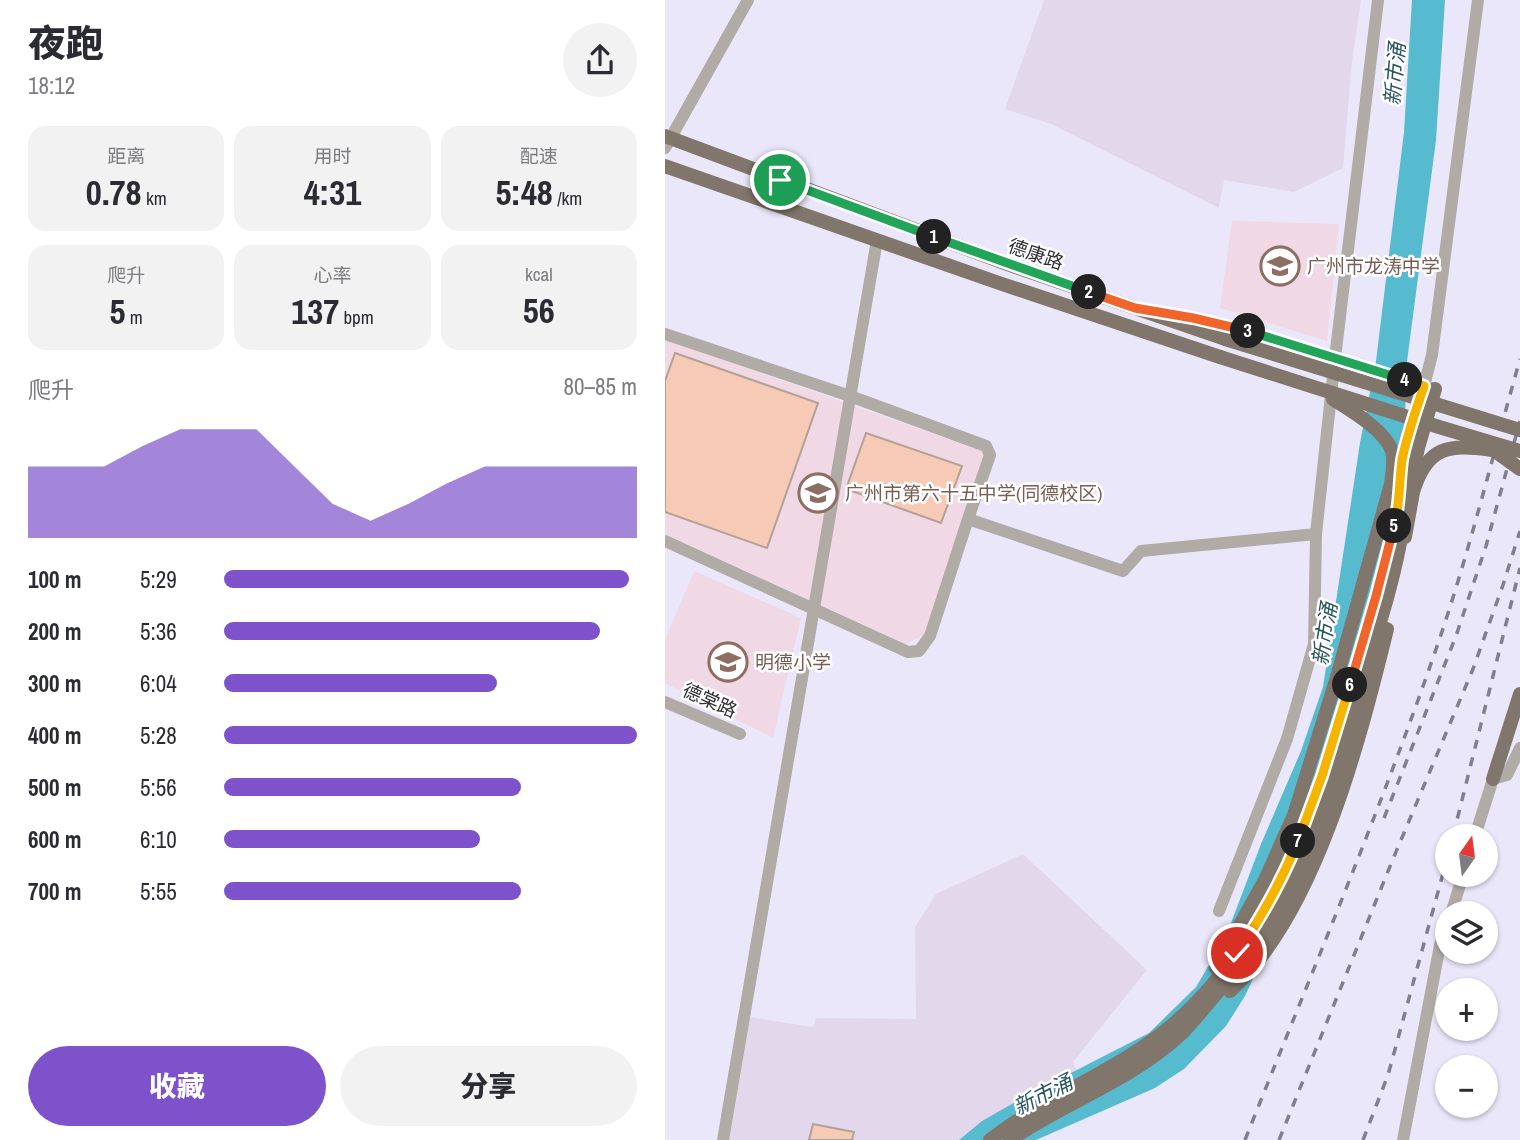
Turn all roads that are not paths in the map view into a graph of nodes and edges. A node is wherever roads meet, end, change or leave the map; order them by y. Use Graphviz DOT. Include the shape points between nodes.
graph roads {
  1 [pos="748,0"];
  2 [pos="1378,0"];
  3 [pos="1478,0"];
  4 [pos="667,141"];
  5 [pos="666,168"];
  6 [pos="877,240"];
  7 [pos="1135,308"];
  8 [pos="665,334"];
  9 [pos="1335,358"];
  10 [pos="1424,386"];
  11 [pos="1314,388"];
  12 [pos="851,396"];
  13 [pos="1520,430"];
  14 [pos="1495,451"];
  15 [pos="1520,453"];
  16 [pos="1520,469"];
  17 [pos="968,519"];
  18 [pos="1316,534"];
  19 [pos="665,541"];
  20 [pos="1382,598"];
  21 [pos="814,609"];
  22 [pos="1520,694"];
  23 [pos="665,702"];
  24 [pos="740,734"];
  25 [pos="1520,748"];
  26 [pos="1493,779"];
  27 [pos="1479,824"];
  28 [pos="1219,911"];
  29 [pos="1436,964"];
  30 [pos="1196,1002"];
  31 [pos="1182,1033"];
  32 [pos="723,1140"];
  33 [pos="990,1140"];
  34 [pos="1010,1140"];
  35 [pos="1403,1140"];
  1 -- 4 [label="street"];
  2 -- 9 [label="street"];
  3 -- 10 [label="street" via="1432,355"];
  4 -- 5 [label="street"];
  4 -- 7 [label="main road, 德康路"];
  5 -- 6 [label="main road, 德康路"];
  6 -- 11 [label="main road, 德康路, bridge"];
  6 -- 12 [label="street"];
  7 -- 9 [label="street" via="1228,326"];
  7 -- 13 [label="main road, 德康路, bridge"];
  8 -- 12 [label="street"];
  9 -- 10 [label="street"];
  9 -- 18 [label="street"];
  10 -- 20 [label="main road" via="1402,536"];
  11 -- 15 [label="main road, 德康路, bridge"];
  11 -- 30 [label="main road, bridge" via="1386,441 1393,461 1388,497 1294,815 1265,880"];
  12 -- 17 [label="street" via="986,446 990,454"];
  12 -- 21 [label="street"];
  14 -- 15 [label="main road, bridge"];
  14 -- 16 [label="main road, bridge"];
  14 -- 31 [label="main road, bridge" via="1454,448 1437,453 1418,476 1377,669 1322,844 1284,921 1256,963"];
  17 -- 18 [label="street" via="1123,571 1141,551"];
  17 -- 21 [label="street" via="930,636 919,651 908,652"];
  18 -- 28 [label="street" via="1314,643 1287,739"];
  19 -- 21 [label="street"];
  20 -- 30 [label="main road" via="1291,857 1253,929"];
  20 -- 31 [label="main road" via="1332,780 1299,863 1257,941"];
  21 -- 32 [label="street"];
  22 -- 26 [label="main road"];
  23 -- 24 [label="street, 德棠路"];
  25 -- 26 [label="street" via="1507,775"];
  26 -- 27 [label="street"];
  29 -- 35 [label="street"];
  30 -- 33 [label="main road" via="1122,1061 1048,1100"];
  31 -- 34 [label="main road" via="1145,1062"];
}
